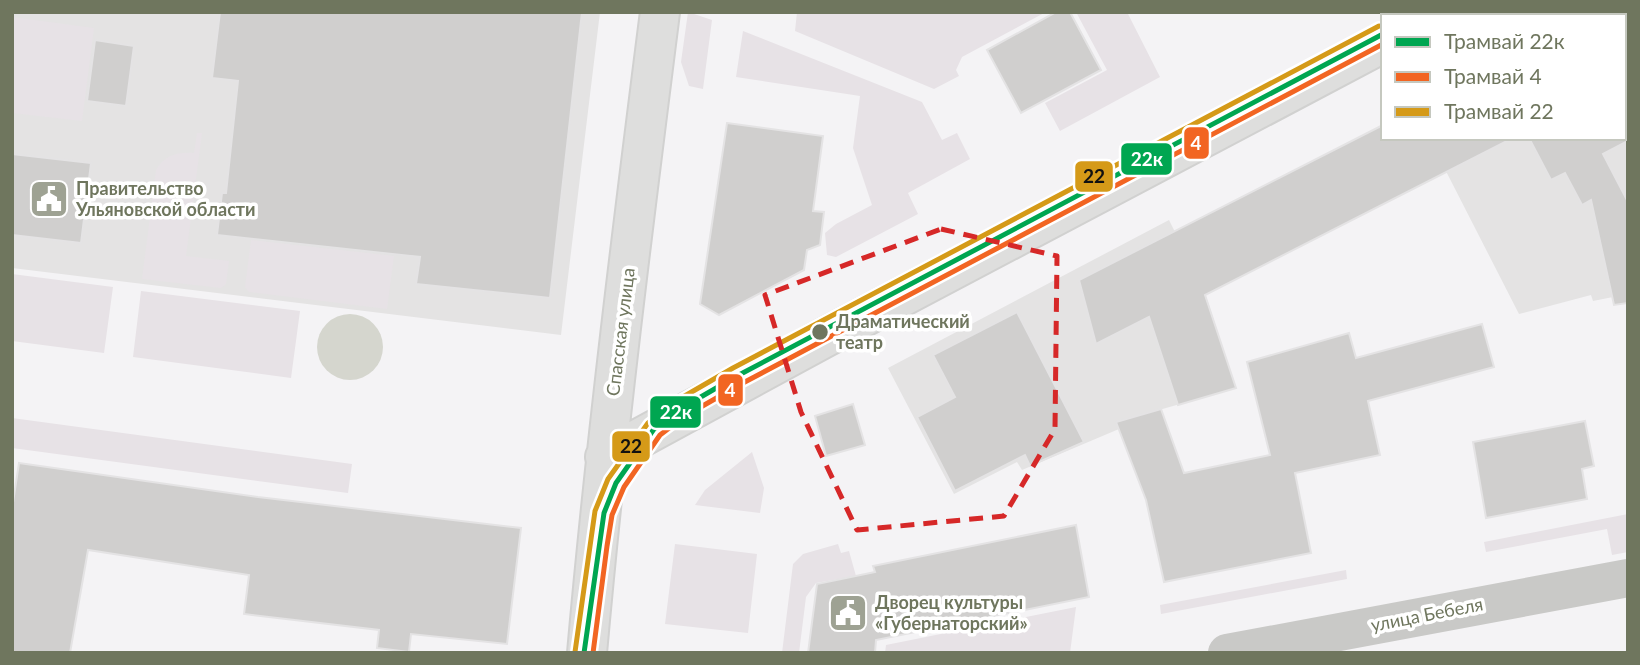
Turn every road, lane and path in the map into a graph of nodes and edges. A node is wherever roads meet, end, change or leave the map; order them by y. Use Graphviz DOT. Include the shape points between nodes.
graph roads {
  1 [pos="660,12"];
  2 [pos="1381,44"];
  3 [pos="604,457"];
  4 [pos="1628,578"];
  5 [pos="587,653"];
  6 [pos="1227,653"];
  1 -- 3 [label="street, Спасская улица"];
  2 -- 3 [label="street"];
  3 -- 5 [label="street, Спасская улица"];
  4 -- 6 [label="street, улица Бебеля"];
}
